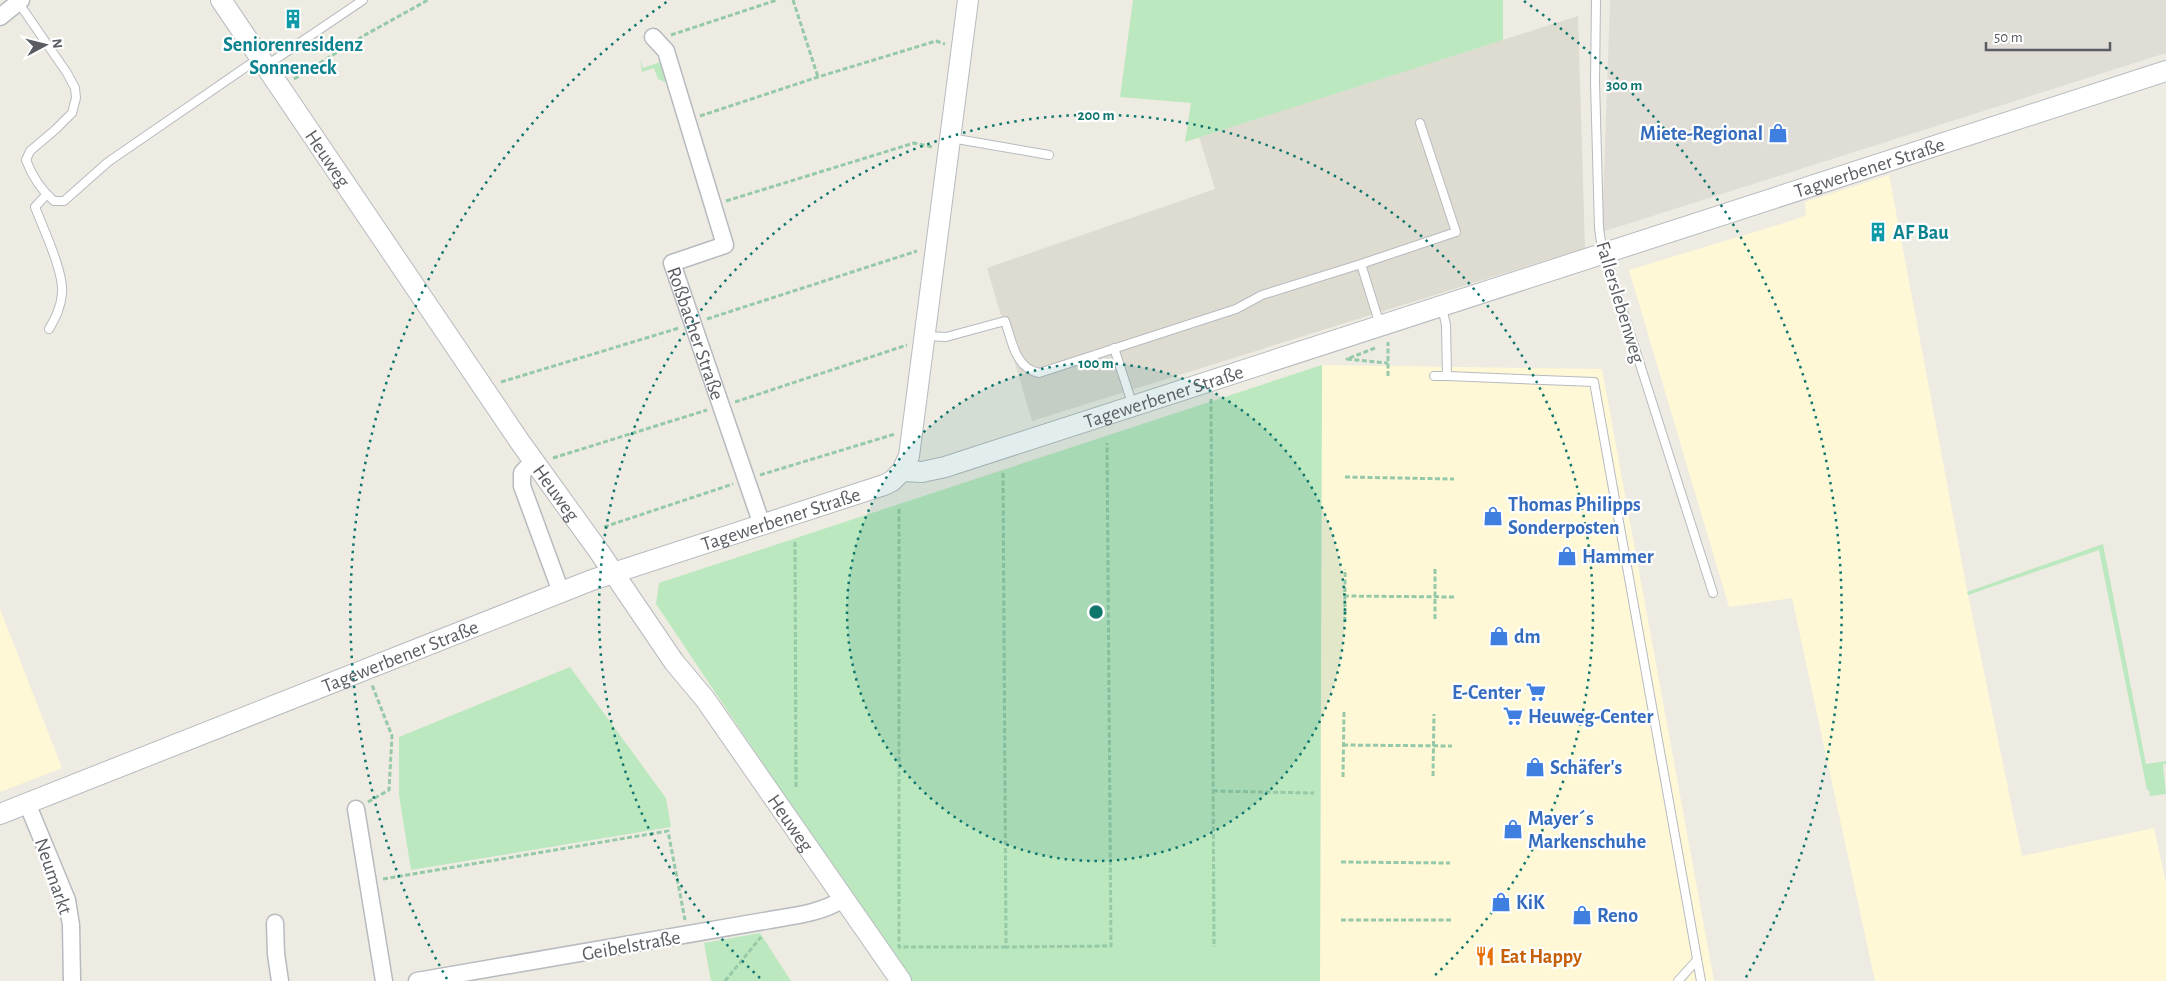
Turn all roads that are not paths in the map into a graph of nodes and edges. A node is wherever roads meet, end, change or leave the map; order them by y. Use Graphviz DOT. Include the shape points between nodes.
graph roads {
  1 [pos="220,0"];
  2 [pos="363,0"];
  3 [pos="968,0"];
  4 [pos="1596,0"];
  5 [pos="20,1"];
  6 [pos="0,17"];
  7 [pos="654,39"];
  8 [pos="263,61"];
  9 [pos="2166,71"];
  10 [pos="1420,123"];
  11 [pos="950,144"];
  12 [pos="1049,155"];
  13 [pos="46,195"];
  14 [pos="1605,253"];
  15 [pos="1574,263"];
  16 [pos="1361,264"];
  17 [pos="1442,305"];
  18 [pos="1380,325"];
  19 [pos="49,329"];
  20 [pos="924,337"];
  21 [pos="1114,348"];
  22 [pos="1434,376"];
  23 [pos="1447,376"];
  24 [pos="1133,406"];
  25 [pos="534,462"];
  26 [pos="902,471"];
  27 [pos="762,525"];
  28 [pos="614,573"];
  29 [pos="561,592"];
  30 [pos="1713,593"];
  31 [pos="27,803"];
  32 [pos="356,809"];
  33 [pos="0,814"];
  34 [pos="844,899"];
  35 [pos="275,923"];
  36 [pos="1697,960"];
  37 [pos="72,981"];
  38 [pos="280,981"];
  39 [pos="384,981"];
  40 [pos="417,981"];
  41 [pos="901,981"];
  42 [pos="1678,981"];
  43 [pos="1701,981"];
  1 -- 8 [label="street, Heuweg"];
  2 -- 8 [label="lane"];
  3 -- 11 [label="street"];
  4 -- 14 [label="lane, Fallerslebenweg" via="1599,228"];
  5 -- 6 [label="street"];
  5 -- 13 [label="lane" via="75,88 72,113 30,151 26,160 30,173"];
  7 -- 27 [label="street, Roßbacher Straße" via="666,51 725,245 672,263"];
  8 -- 13 [label="lane" via="108,162 64,201 54,201"];
  8 -- 25 [label="street, Heuweg"];
  9 -- 14 [label="street, Tagwerbener Straße"];
  10 -- 16 [label="lane" via="1456,232"];
  11 -- 12 [label="lane"];
  11 -- 20 [label="street"];
  13 -- 19 [label="lane" via="35,207 63,291 58,312"];
  14 -- 15 [label="street, Tagwerbener Straße"];
  14 -- 30 [label="lane, Fallerslebenweg"];
  15 -- 17 [label="street, Tagewerbener Straße"];
  16 -- 18 [label="lane"];
  16 -- 21 [label="lane" via="1262,295 1236,309"];
  17 -- 18 [label="street, Tagewerbener Straße"];
  17 -- 23 [label="lane" via="1446,326"];
  18 -- 24 [label="street, Tagewerbener Straße"];
  20 -- 21 [label="lane" via="946,337 1005,321 1017,358 1030,371 1039,373"];
  20 -- 26 [label="street" via="909,456"];
  21 -- 24 [label="lane"];
  22 -- 23 [label="lane"];
  23 -- 36 [label="lane" via="1594,382"];
  24 -- 26 [label="street, Tagewerbener Straße" via="945,467 922,472"];
  25 -- 28 [label="street, Heuweg"];
  25 -- 29 [label="street" via="522,473 522,486"];
  26 -- 27 [label="street, Tagewerbener Straße" via="884,485"];
  27 -- 28 [label="street, Tagewerbener Straße"];
  28 -- 29 [label="street, Tagewerbener Straße"];
  28 -- 34 [label="street, Heuweg"];
  29 -- 31 [label="street, Tagewerbener Straße"];
  31 -- 33 [label="street, Tagewerbener Straße"];
  31 -- 37 [label="street, Neumarkt" via="61,884 69,912"];
  32 -- 39 [label="street"];
  34 -- 40 [label="street, Geibelstraße" via="820,910 764,921"];
  34 -- 41 [label="street, Heuweg"];
  35 -- 38 [label="street"];
  36 -- 42 [label="lane"];
  36 -- 43 [label="lane"];
}
